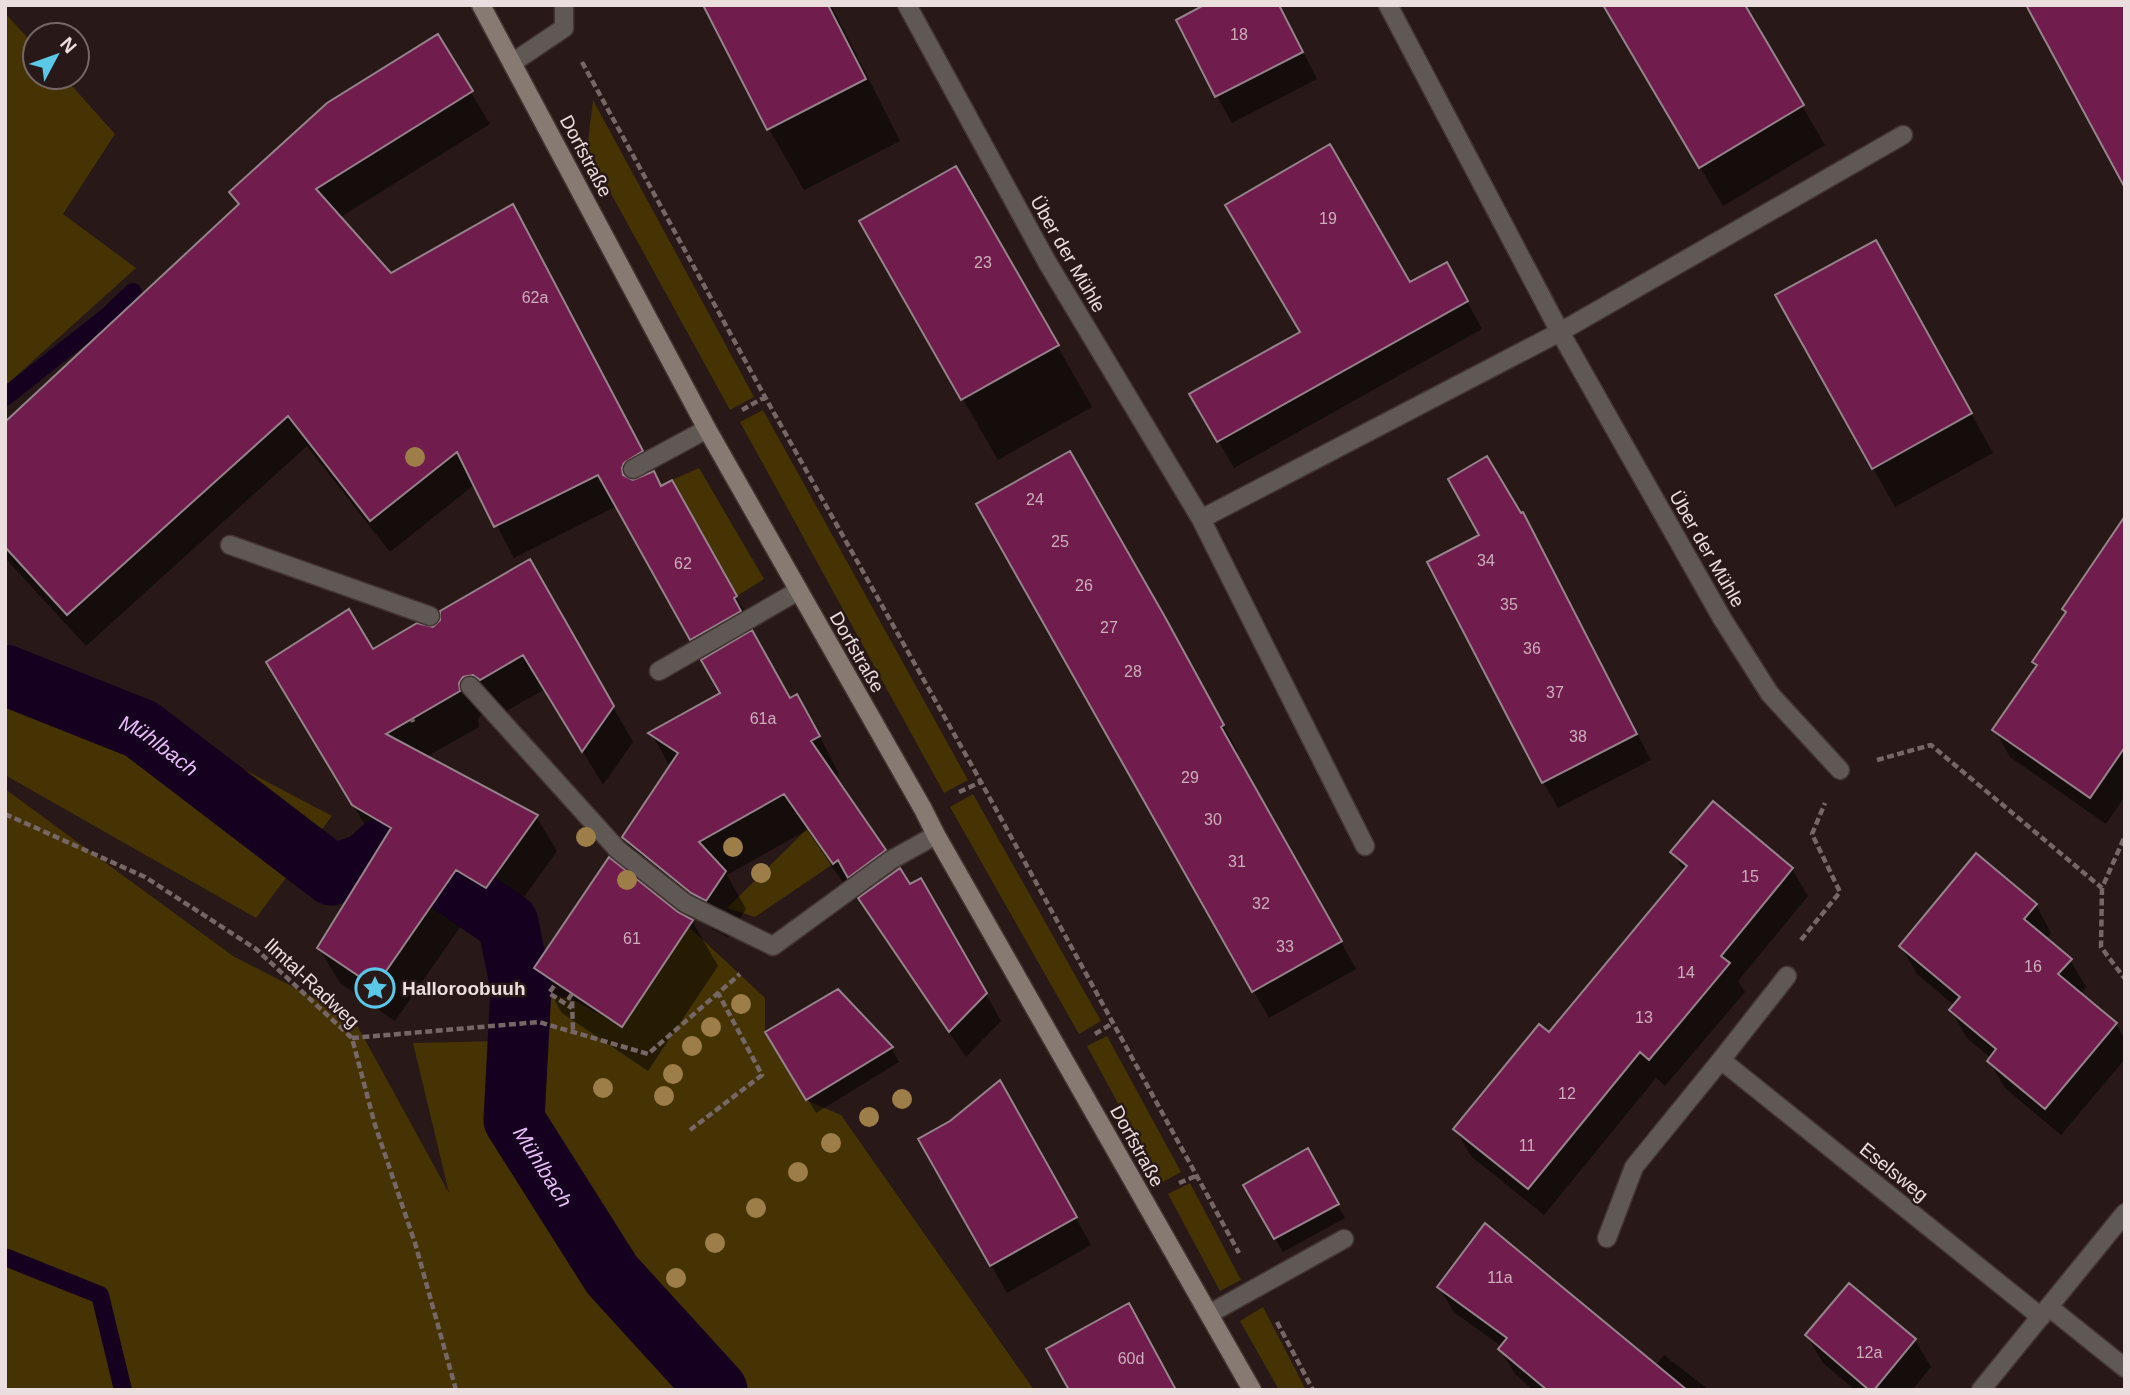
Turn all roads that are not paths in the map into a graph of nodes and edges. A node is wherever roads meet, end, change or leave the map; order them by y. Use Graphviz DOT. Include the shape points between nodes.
graph roads {
  1 [pos="481,5"];
  2 [pos="564,5"];
  3 [pos="907,5"];
  4 [pos="1388,5"];
  5 [pos="512,63"];
  6 [pos="1903,135"];
  7 [pos="1560,332"];
  8 [pos="707,429"];
  9 [pos="634,469"];
  10 [pos="1201,519"];
  11 [pos="230,545"];
  12 [pos="798,591"];
  13 [pos="430,616"];
  14 [pos="659,671"];
  15 [pos="470,686"];
  16 [pos="1840,770"];
  17 [pos="936,835"];
  18 [pos="1365,846"];
  19 [pos="1787,976"];
  20 [pos="1721,1060"];
  21 [pos="2125,1213"];
  22 [pos="1607,1238"];
  23 [pos="1344,1239"];
  24 [pos="2045,1312"];
  25 [pos="1209,1314"];
  26 [pos="2125,1368"];
  27 [pos="1252,1390"];
  28 [pos="1982,1390"];
  1 -- 5 [label="street, Dorfstraße"];
  2 -- 5 [label="street" via="564,28"];
  3 -- 10 [label="street, Über der Mühle" via="1047,262"];
  4 -- 7 [label="street, Über der Mühle"];
  5 -- 8 [label="street, Dorfstraße"];
  6 -- 7 [label="street"];
  7 -- 10 [label="street"];
  7 -- 16 [label="street, Über der Mühle" via="1723,620 1770,694"];
  8 -- 9 [label="street"];
  8 -- 12 [label="street, Dorfstraße"];
  10 -- 18 [label="street, Über der Mühle"];
  11 -- 13 [label="street"];
  12 -- 14 [label="street"];
  12 -- 17 [label="street, Dorfstraße"];
  15 -- 17 [label="street" via="618,850 685,902 773,946 891,860"];
  17 -- 25 [label="street, Dorfstraße"];
  19 -- 20 [label="street"];
  20 -- 22 [label="street" via="1634,1167"];
  20 -- 24 [label="street, Eselsweg"];
  21 -- 24 [label="street"];
  23 -- 25 [label="street"];
  24 -- 26 [label="street, Eselsweg"];
  24 -- 28 [label="street"];
  25 -- 27 [label="street, Dorfstraße"];
}
